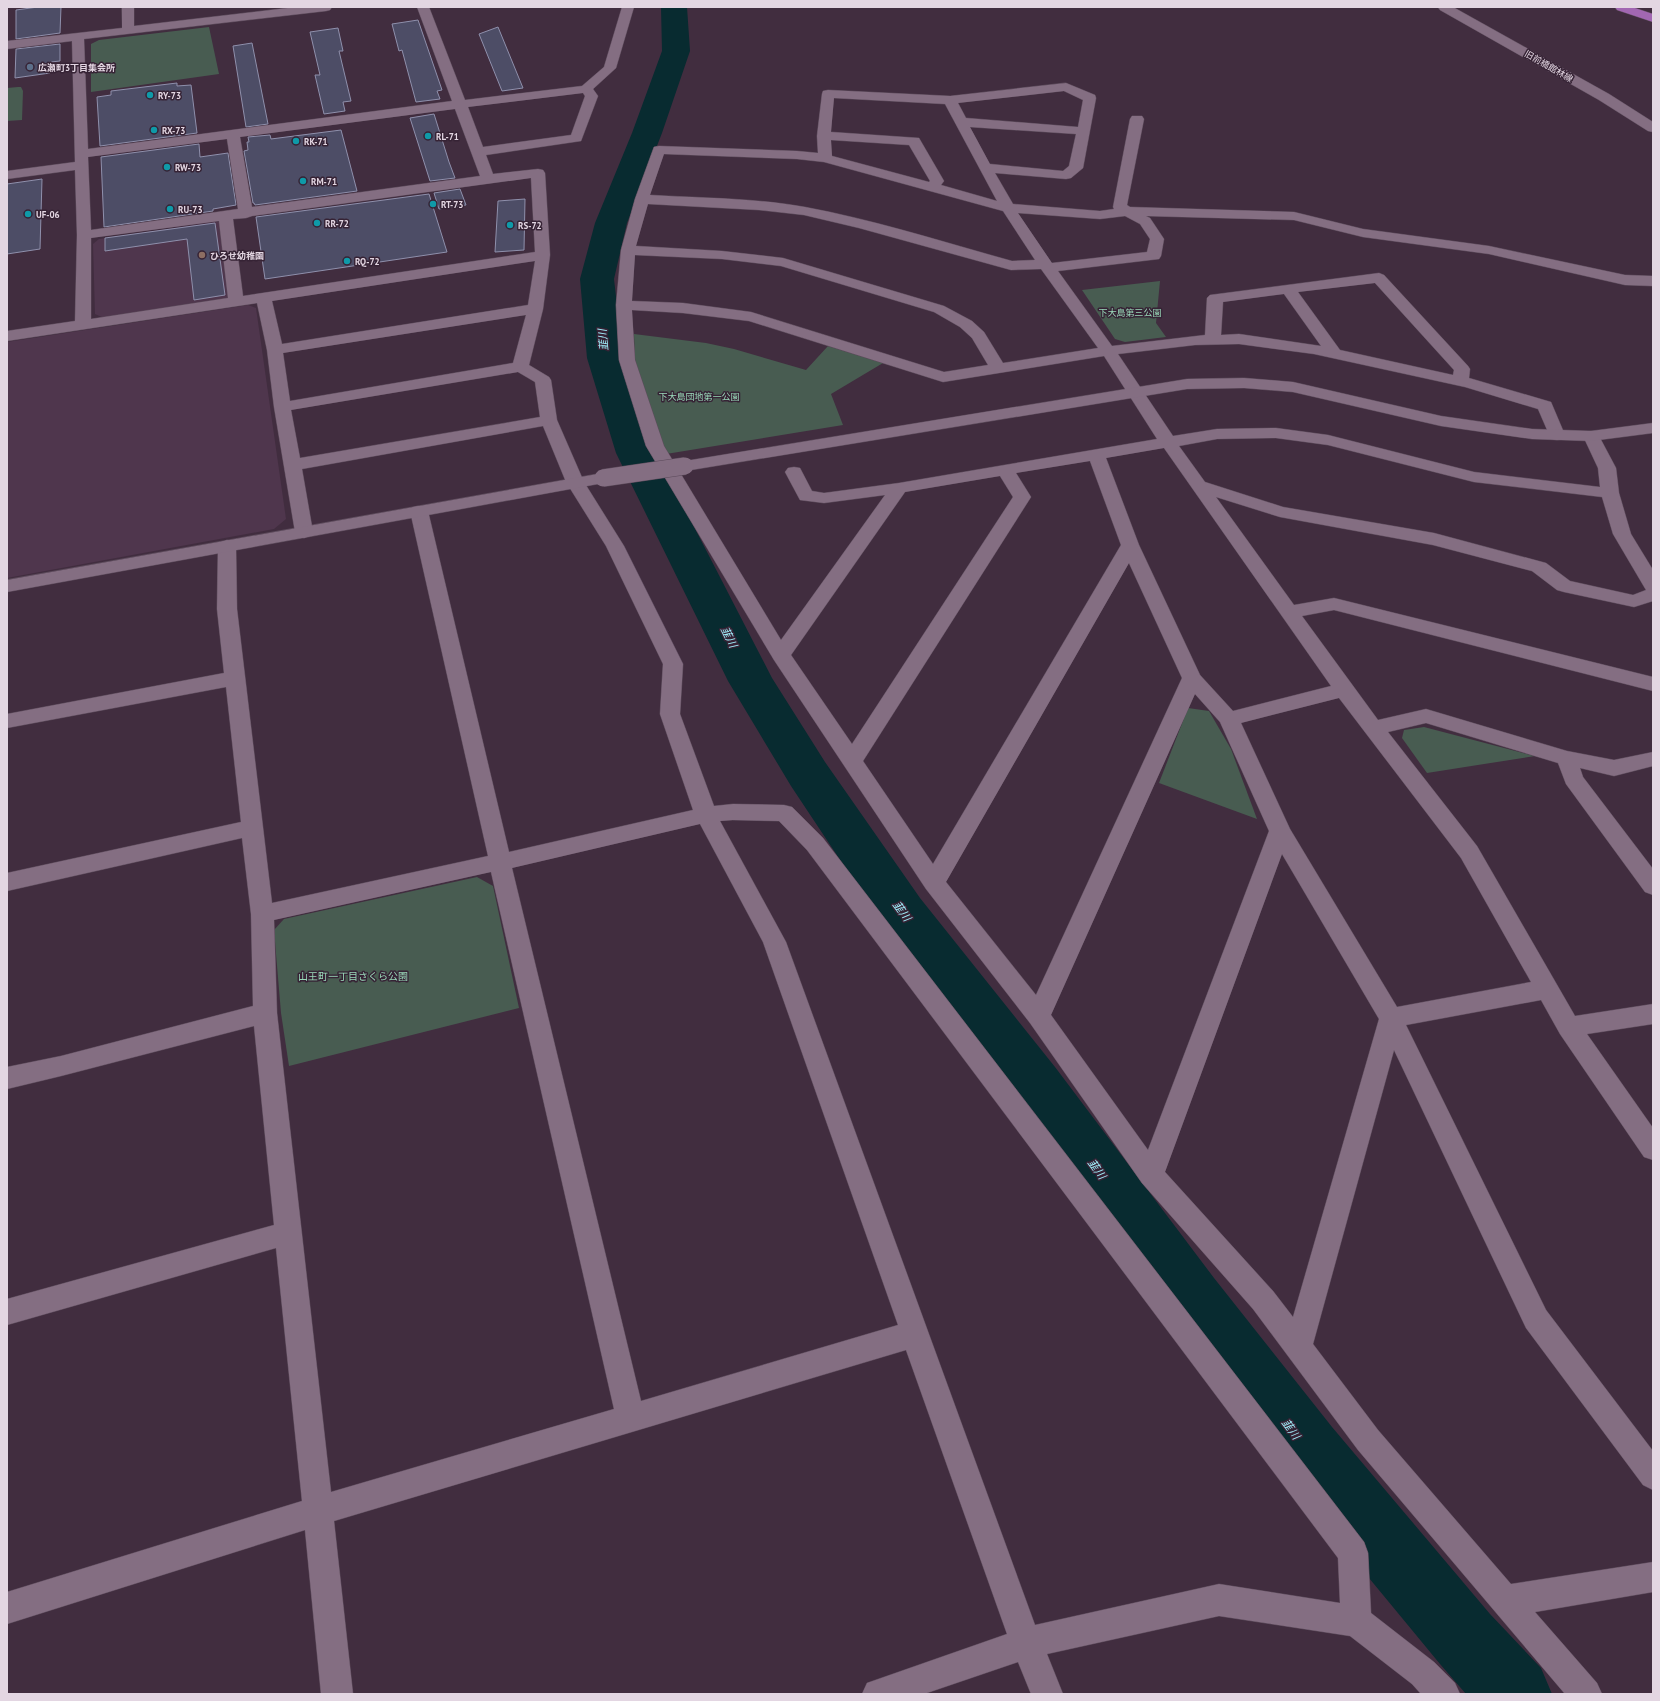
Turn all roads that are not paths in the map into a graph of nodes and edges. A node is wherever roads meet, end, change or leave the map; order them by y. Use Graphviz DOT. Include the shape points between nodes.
graph roads {
  1 [pos="128,7"];
  2 [pos="326,7"];
  3 [pos="423,7"];
  4 [pos="628,7"];
  5 [pos="1444,7"];
  6 [pos="1621,7"];
  7 [pos="1653,18"];
  8 [pos="128,31"];
  9 [pos="78,38"];
  10 [pos="7,45"];
  11 [pos="586,89"];
  12 [pos="950,100"];
  13 [pos="460,104"];
  14 [pos="1137,119"];
  15 [pos="961,122"];
  16 [pos="1653,128"];
  17 [pos="1084,131"];
  18 [pos="233,134"];
  19 [pos="824,136"];
  20 [pos="478,152"];
  21 [pos="824,158"];
  22 [pos="81,160"];
  23 [pos="985,168"];
  24 [pos="7,175"];
  25 [pos="488,179"];
  26 [pos="932,188"];
  27 [pos="642,199"];
  28 [pos="1008,208"];
  29 [pos="1130,212"];
  30 [pos="246,214"];
  31 [pos="226,217"];
  32 [pos="84,235"];
  33 [pos="628,250"];
  34 [pos="543,255"];
  35 [pos="1047,266"];
  36 [pos="1653,281"];
  37 [pos="1288,289"];
  38 [pos="264,298"];
  39 [pos="236,302"];
  40 [pos="624,305"];
  41 [pos="535,309"];
  42 [pos="83,325"];
  43 [pos="7,336"];
  44 [pos="1213,340"];
  45 [pos="275,350"];
  46 [pos="1108,351"];
  47 [pos="1334,353"];
  48 [pos="520,367"];
  49 [pos="998,368"];
  50 [pos="1460,381"];
  51 [pos="1134,393"];
  52 [pos="282,406"];
  53 [pos="549,420"];
  54 [pos="1653,428"];
  55 [pos="1557,435"];
  56 [pos="1591,436"];
  57 [pos="1168,442"];
  58 [pos="1096,455"];
  59 [pos="292,465"];
  60 [pos="1005,470"];
  61 [pos="794,472"];
  62 [pos="575,482"];
  63 [pos="1200,486"];
  64 [pos="899,488"];
  65 [pos="1610,494"];
  66 [pos="420,511"];
  67 [pos="304,532"];
  68 [pos="1130,545"];
  69 [pos="227,546"];
  70 [pos="7,586"];
  71 [pos="1653,586"];
  72 [pos="1653,594"];
  73 [pos="1288,612"];
  74 [pos="782,655"];
  75 [pos="236,678"];
  76 [pos="1192,678"];
  77 [pos="1653,684"];
  78 [pos="1344,690"];
  79 [pos="1229,719"];
  80 [pos="7,721"];
  81 [pos="1373,728"];
  82 [pos="1567,758"];
  83 [pos="1653,759"];
  84 [pos="852,761"];
  85 [pos="706,815"];
  86 [pos="252,828"];
  87 [pos="1280,831"];
  88 [pos="500,862"];
  89 [pos="7,882"];
  90 [pos="934,883"];
  91 [pos="1653,886"];
  92 [pos="262,914"];
  93 [pos="1547,989"];
  94 [pos="265,1013"];
  95 [pos="1653,1014"];
  96 [pos="1038,1016"];
  97 [pos="1391,1018"];
  98 [pos="1569,1028"];
  99 [pos="7,1078"];
  100 [pos="1653,1149"];
  101 [pos="1151,1175"];
  102 [pos="288,1233"];
  103 [pos="7,1312"];
  104 [pos="914,1334"];
  105 [pos="1298,1347"];
  106 [pos="631,1418"];
  107 [pos="1653,1475"];
  108 [pos="318,1511"];
  109 [pos="1653,1577"];
  110 [pos="1505,1601"];
  111 [pos="7,1608"];
  112 [pos="1356,1621"];
  113 [pos="1026,1643"];
  114 [pos="337,1694"];
  115 [pos="878,1694"];
  116 [pos="1047,1694"];
  117 [pos="1444,1694"];
  118 [pos="1586,1694"];
  1 -- 8 [label="street"];
  2 -- 8 [label="street"];
  3 -- 13 [label="street"];
  4 -- 11 [label="street" via="610,68"];
  5 -- 16 [label="street, 旧前橋館林線" via="1604,97"];
  6 -- 7 [label="main road"];
  8 -- 9 [label="street"];
  9 -- 10 [label="street"];
  9 -- 22 [label="street"];
  11 -- 13 [label="street"];
  11 -- 20 [label="street" via="592,96 576,138"];
  12 -- 15 [label="street"];
  12 -- 17 [label="street" via="1066,87 1090,98"];
  12 -- 19 [label="street" via="828,94"];
  13 -- 18 [label="street"];
  13 -- 20 [label="street"];
  14 -- 29 [label="street" via="1120,207"];
  15 -- 17 [label="street"];
  15 -- 23 [label="street"];
  17 -- 23 [label="street" via="1076,168 1066,175"];
  18 -- 22 [label="street"];
  18 -- 30 [label="street"];
  19 -- 21 [label="street"];
  19 -- 26 [label="street" via="914,141 937,181"];
  20 -- 25 [label="street"];
  21 -- 26 [label="street"];
  21 -- 27 [label="street" via="659,150"];
  22 -- 24 [label="street"];
  22 -- 32 [label="street"];
  23 -- 28 [label="street"];
  25 -- 30 [label="street"];
  25 -- 34 [label="street" via="538,173"];
  26 -- 28 [label="street"];
  27 -- 33 [label="street"];
  27 -- 35 [label="street" via="804,211 862,224 1011,266"];
  28 -- 29 [label="street" via="1100,215"];
  28 -- 35 [label="street"];
  29 -- 35 [label="street" via="1145,221 1157,239 1154,256"];
  29 -- 36 [label="street" via="1294,216 1363,233 1488,250 1625,280"];
  30 -- 31 [label="street"];
  31 -- 32 [label="street"];
  31 -- 39 [label="street"];
  32 -- 42 [label="street"];
  33 -- 40 [label="street"];
  33 -- 49 [label="street" via="722,255 783,262 939,308 966,324 978,336"];
  34 -- 38 [label="street"];
  34 -- 41 [label="street"];
  35 -- 46 [label="street"];
  37 -- 44 [label="street" via="1215,298"];
  37 -- 47 [label="street"];
  37 -- 50 [label="street" via="1379,278 1462,369"];
  38 -- 39 [label="street"];
  38 -- 45 [label="street"];
  39 -- 42 [label="street"];
  40 -- 49 [label="street" via="683,308 751,317 943,377"];
  40 -- 74 [label="street" via="627,360 655,446"];
  41 -- 45 [label="street"];
  41 -- 48 [label="street"];
  42 -- 43 [label="street"];
  44 -- 46 [label="street"];
  44 -- 47 [label="street" via="1238,340"];
  45 -- 52 [label="street"];
  46 -- 49 [label="street"];
  46 -- 51 [label="street"];
  47 -- 50 [label="street"];
  48 -- 52 [label="street"];
  48 -- 53 [label="street" via="543,380"];
  50 -- 55 [label="street" via="1545,406"];
  51 -- 55 [label="street" via="1187,384 1244,383 1293,387 1442,422"];
  51 -- 57 [label="street"];
  51 -- 62 [label="street, bridge"];
  52 -- 59 [label="street"];
  53 -- 59 [label="street"];
  53 -- 62 [label="street"];
  54 -- 56 [label="street"];
  55 -- 56 [label="street"];
  56 -- 65 [label="street" via="1607,468"];
  57 -- 58 [label="street"];
  57 -- 63 [label="street"];
  57 -- 65 [label="street" via="1218,434 1276,433 1328,440 1474,477"];
  58 -- 60 [label="street"];
  58 -- 68 [label="street"];
  59 -- 67 [label="street"];
  60 -- 64 [label="street"];
  60 -- 84 [label="street" via="1022,498"];
  61 -- 64 [label="street" via="806,496 824,498"];
  62 -- 66 [label="street"];
  62 -- 85 [label="street" via="615,546 673,664 670,714"];
  63 -- 72 [label="street" via="1280,512 1434,539 1539,567 1564,586 1634,601"];
  63 -- 73 [label="street"];
  64 -- 74 [label="street"];
  65 -- 71 [label="street" via="1622,534"];
  66 -- 67 [label="street"];
  66 -- 88 [label="street"];
  67 -- 69 [label="street"];
  68 -- 76 [label="street"];
  68 -- 90 [label="street"];
  69 -- 70 [label="street"];
  69 -- 75 [label="street" via="227,609"];
  73 -- 77 [label="street" via="1334,604"];
  73 -- 78 [label="street"];
  74 -- 84 [label="street"];
  75 -- 80 [label="street"];
  75 -- 86 [label="street"];
  76 -- 79 [label="street"];
  76 -- 96 [label="street"];
  78 -- 79 [label="street"];
  78 -- 81 [label="street"];
  79 -- 87 [label="street"];
  81 -- 82 [label="street" via="1426,716"];
  81 -- 93 [label="street" via="1469,852"];
  82 -- 83 [label="street" via="1614,768"];
  82 -- 91 [label="street" via="1573,779"];
  84 -- 90 [label="street"];
  85 -- 88 [label="street"];
  85 -- 104 [label="street" via="774,942"];
  85 -- 112 [label="street" via="733,812 784,813 815,844 1353,1553"];
  86 -- 89 [label="street"];
  86 -- 92 [label="street"];
  87 -- 97 [label="street"];
  87 -- 101 [label="street"];
  88 -- 92 [label="street"];
  88 -- 106 [label="street"];
  90 -- 96 [label="street"];
  92 -- 94 [label="street"];
  93 -- 97 [label="street"];
  93 -- 98 [label="street"];
  94 -- 99 [label="street"];
  94 -- 102 [label="street"];
  95 -- 98 [label="street"];
  96 -- 101 [label="street"];
  97 -- 105 [label="street"];
  97 -- 107 [label="street" via="1536,1319"];
  98 -- 100 [label="street"];
  101 -- 105 [label="street" via="1263,1300"];
  102 -- 103 [label="street"];
  102 -- 108 [label="street"];
  104 -- 106 [label="street"];
  104 -- 113 [label="street"];
  105 -- 110 [label="street" via="1368,1440"];
  106 -- 108 [label="street"];
  108 -- 111 [label="street"];
  108 -- 114 [label="street"];
  109 -- 110 [label="street"];
  110 -- 118 [label="street"];
  112 -- 113 [label="street" via="1219,1600"];
  112 -- 117 [label="street" via="1423,1673"];
  113 -- 115 [label="street"];
  113 -- 116 [label="street"];
}
